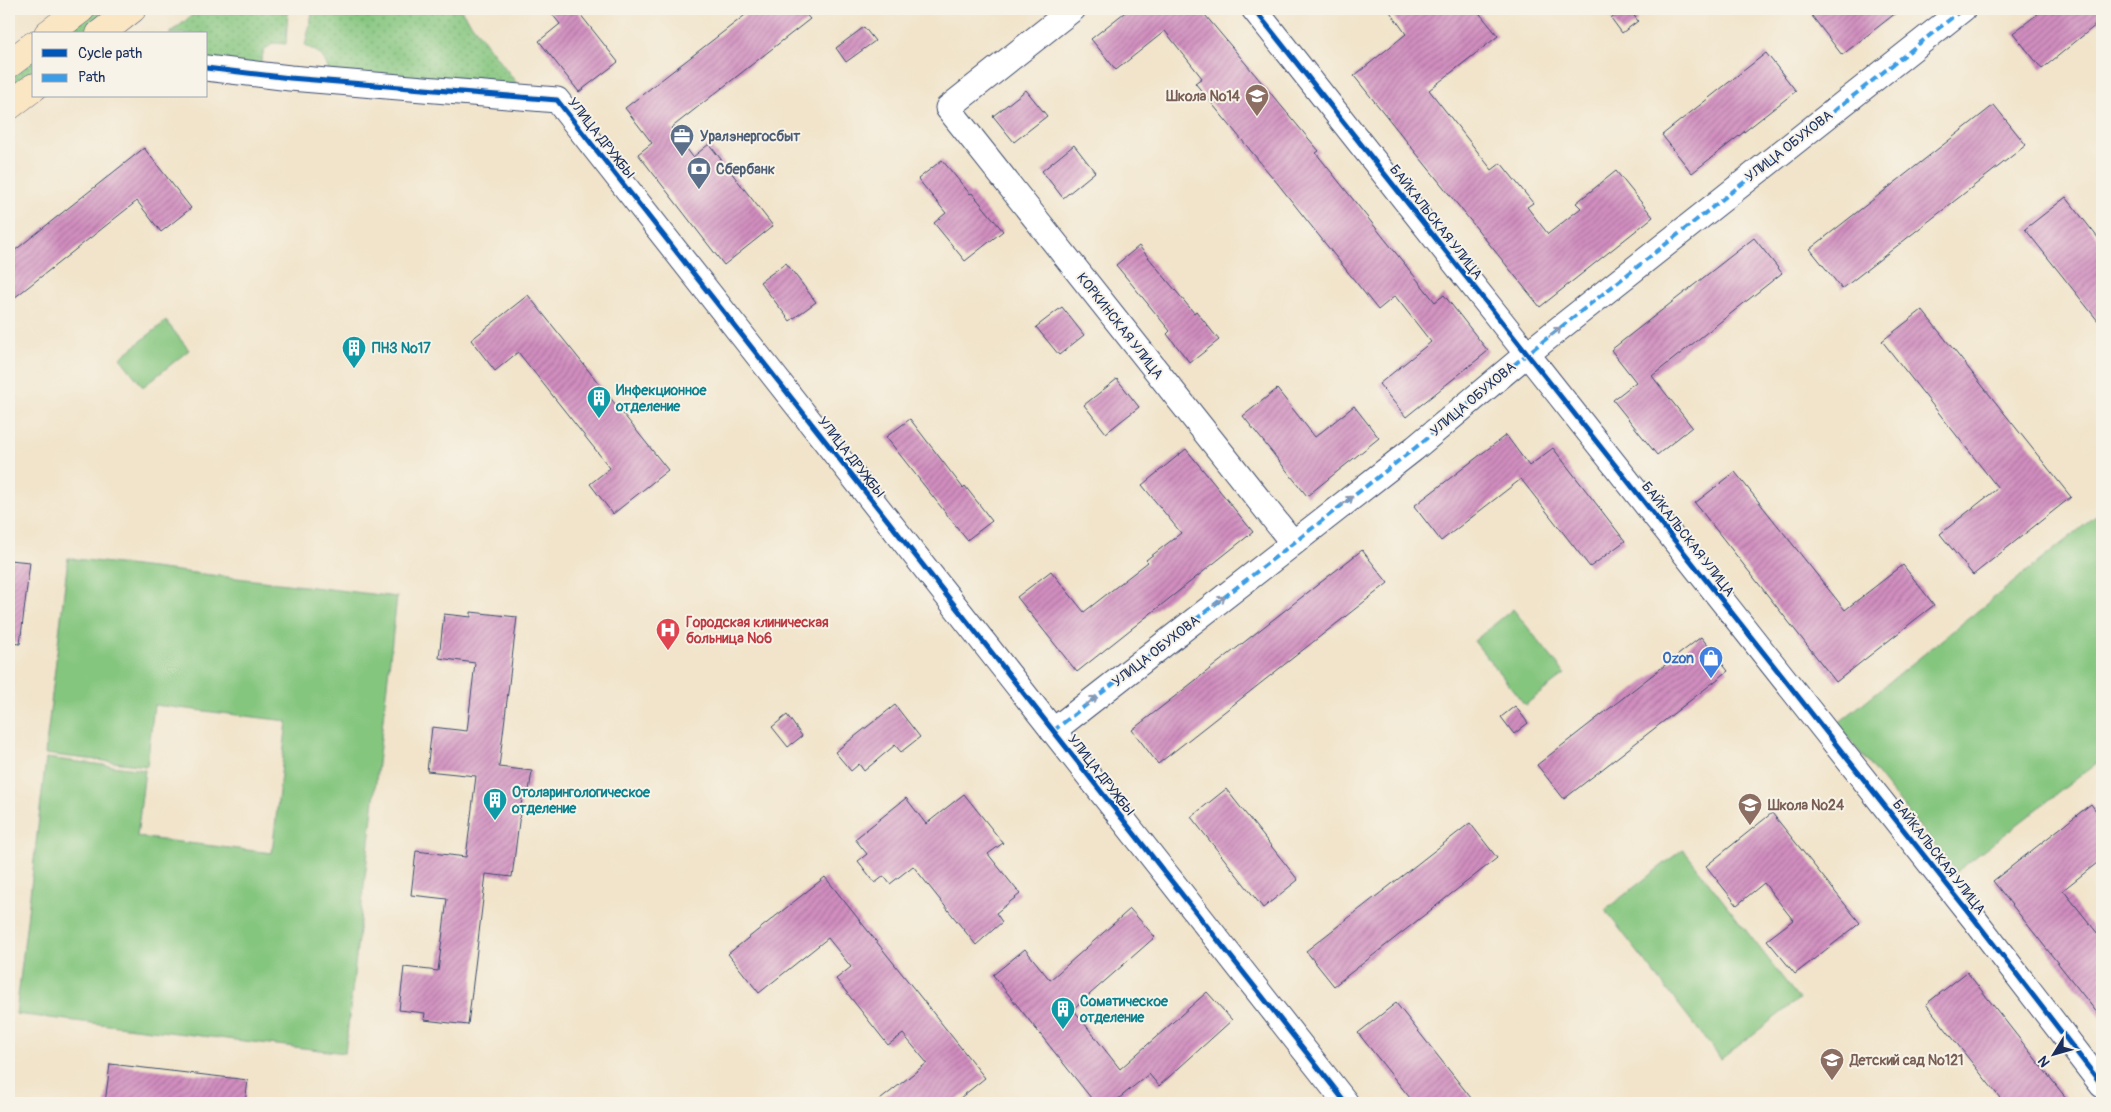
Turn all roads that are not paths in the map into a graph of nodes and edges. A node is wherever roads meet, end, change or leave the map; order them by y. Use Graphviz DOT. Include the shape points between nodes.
graph roads {
  1 [pos="81,9"];
  2 [pos="132,9"];
  3 [pos="1073,9"];
  4 [pos="1254,9"];
  5 [pos="1963,9"];
  6 [pos="51,32"];
  7 [pos="103,32"];
  8 [pos="32,47"];
  9 [pos="9,64"];
  10 [pos="208,68"];
  11 [pos="32,88"];
  12 [pos="9,106"];
  13 [pos="1527,354"];
  14 [pos="1293,543"];
  15 [pos="1053,731"];
  16 [pos="2102,1085"];
  17 [pos="1346,1103"];
  1 -- 6 [label="main road"];
  2 -- 7 [label="main road"];
  3 -- 14 [label="street, КОРКИНСКАЯ УЛИЦА" via="948,108"];
  4 -- 13 [label="street, БАЙКАЛЬСКАЯ УЛИЦА"];
  13 -- 5 [label="street, УЛИЦА ОБУХОВА, one-way"];
  8 -- 9 [label="main road"];
  10 -- 15 [label="street, УЛИЦА ДРУЖБЫ" via="557,100"];
  11 -- 12 [label="main road"];
  14 -- 13 [label="street, УЛИЦА ОБУХОВА, one-way" via="1415,448"];
  13 -- 16 [label="street, БАЙКАЛЬСКАЯ УЛИЦА"];
  15 -- 14 [label="street, УЛИЦА ОБУХОВА, one-way"];
  15 -- 17 [label="street, УЛИЦА ДРУЖБЫ"];
}
